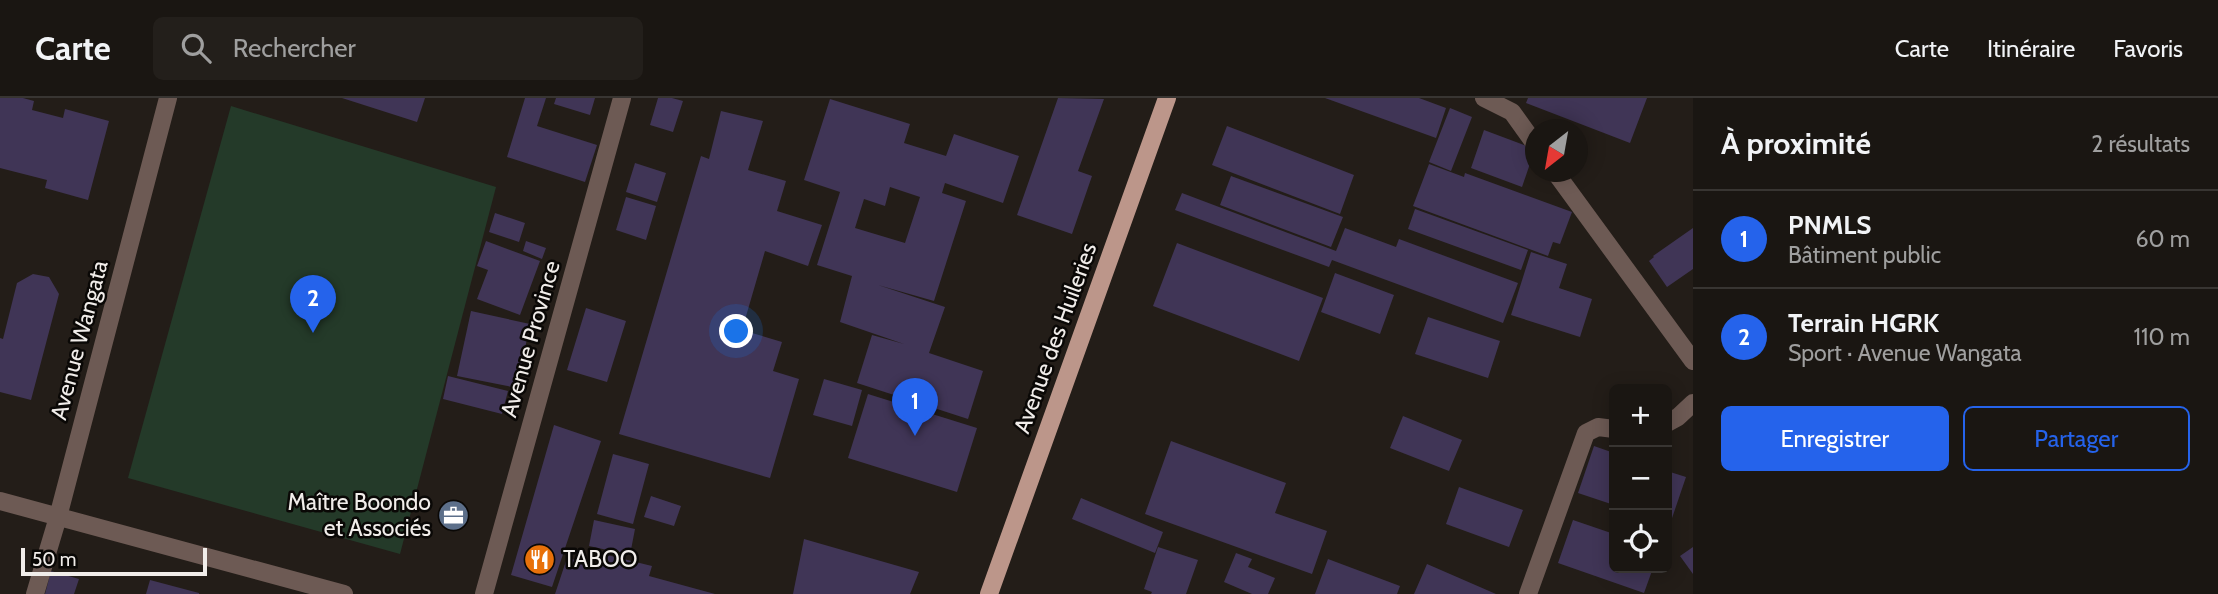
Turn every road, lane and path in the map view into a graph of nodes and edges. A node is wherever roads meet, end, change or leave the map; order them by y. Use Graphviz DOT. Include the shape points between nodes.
graph roads {
  1 [pos="168,98"];
  2 [pos="622,98"];
  3 [pos="1167,98"];
  4 [pos="1484,98"];
  5 [pos="1525,129"];
  6 [pos="1562,182"];
  7 [pos="1693,361"];
  8 [pos="1693,403"];
  9 [pos="1672,419"];
  10 [pos="1609,428"];
  11 [pos="0,501"];
  12 [pos="58,517"];
  13 [pos="35,594"];
  14 [pos="344,594"];
  15 [pos="484,594"];
  16 [pos="989,594"];
  17 [pos="1528,594"];
  1 -- 12 [label="street, Avenue Wangata"];
  2 -- 15 [label="street, Avenue Province"];
  3 -- 16 [label="main road, Avenue des Huileries"];
  4 -- 5 [label="street" via="1513,112"];
  6 -- 7 [label="street"];
  8 -- 9 [label="street"];
  10 -- 17 [label="street" via="1598,427 1586,433"];
  11 -- 12 [label="street"];
  12 -- 13 [label="street, Avenue Wangata"];
  12 -- 14 [label="street"];
}
